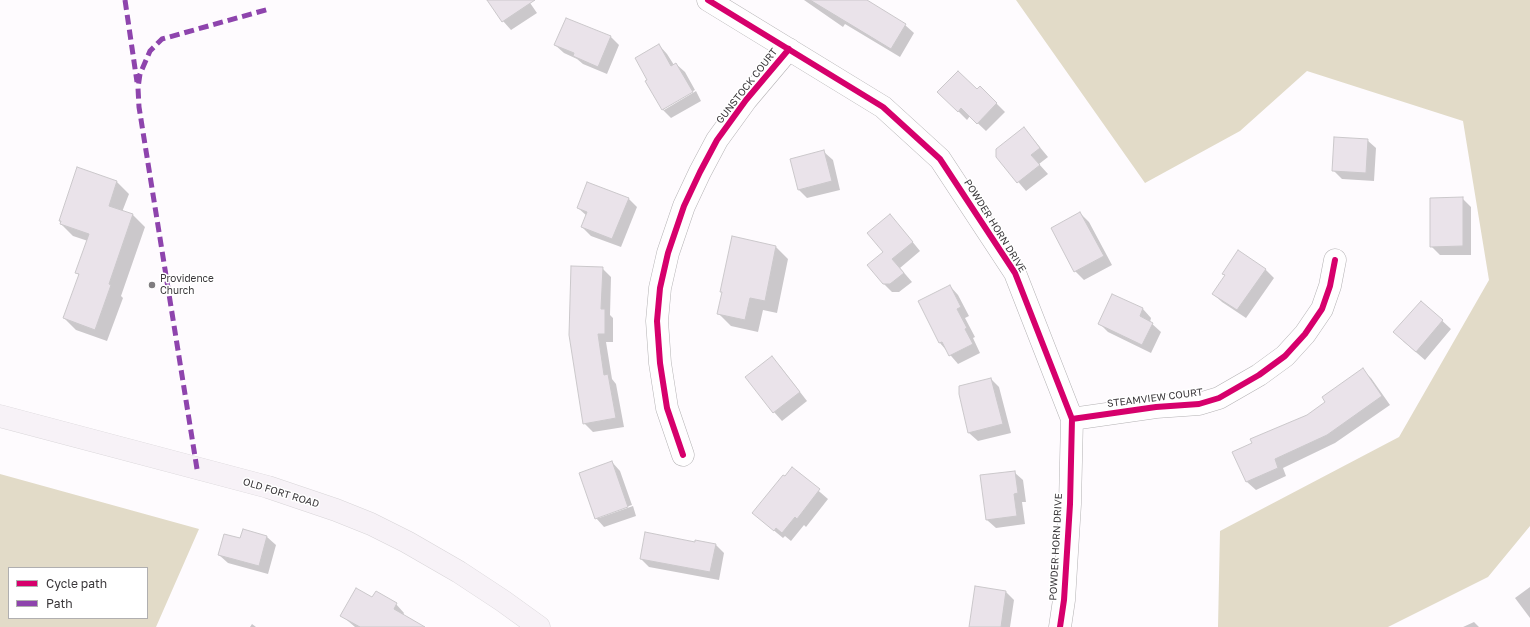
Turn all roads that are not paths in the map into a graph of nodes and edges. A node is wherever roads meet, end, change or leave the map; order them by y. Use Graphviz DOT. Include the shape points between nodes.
graph roads {
  1 [pos="708,0"];
  2 [pos="789,49"];
  3 [pos="1335,260"];
  4 [pos="0,416"];
  5 [pos="1072,419"];
  6 [pos="683,455"];
  7 [pos="538,627"];
  8 [pos="1060,627"];
  1 -- 2 [label="street, POWDER HORN DRIVE"];
  2 -- 5 [label="street, POWDER HORN DRIVE" via="883,107 940,159 1015,273"];
  2 -- 6 [label="street, GUNSTOCK COURT" via="746,100 717,140 684,206 668,252 658,307 660,363 667,408"];
  3 -- 5 [label="street, STEAMVIEW COURT" via="1322,309 1305,334 1285,356 1259,375 1219,398 1199,404 1156,407"];
  4 -- 7 [label="main road, OLD FORT ROAD" via="268,487 336,510 407,542 459,572"];
  5 -- 8 [label="street, POWDER HORN DRIVE" via="1070,504"];
}
